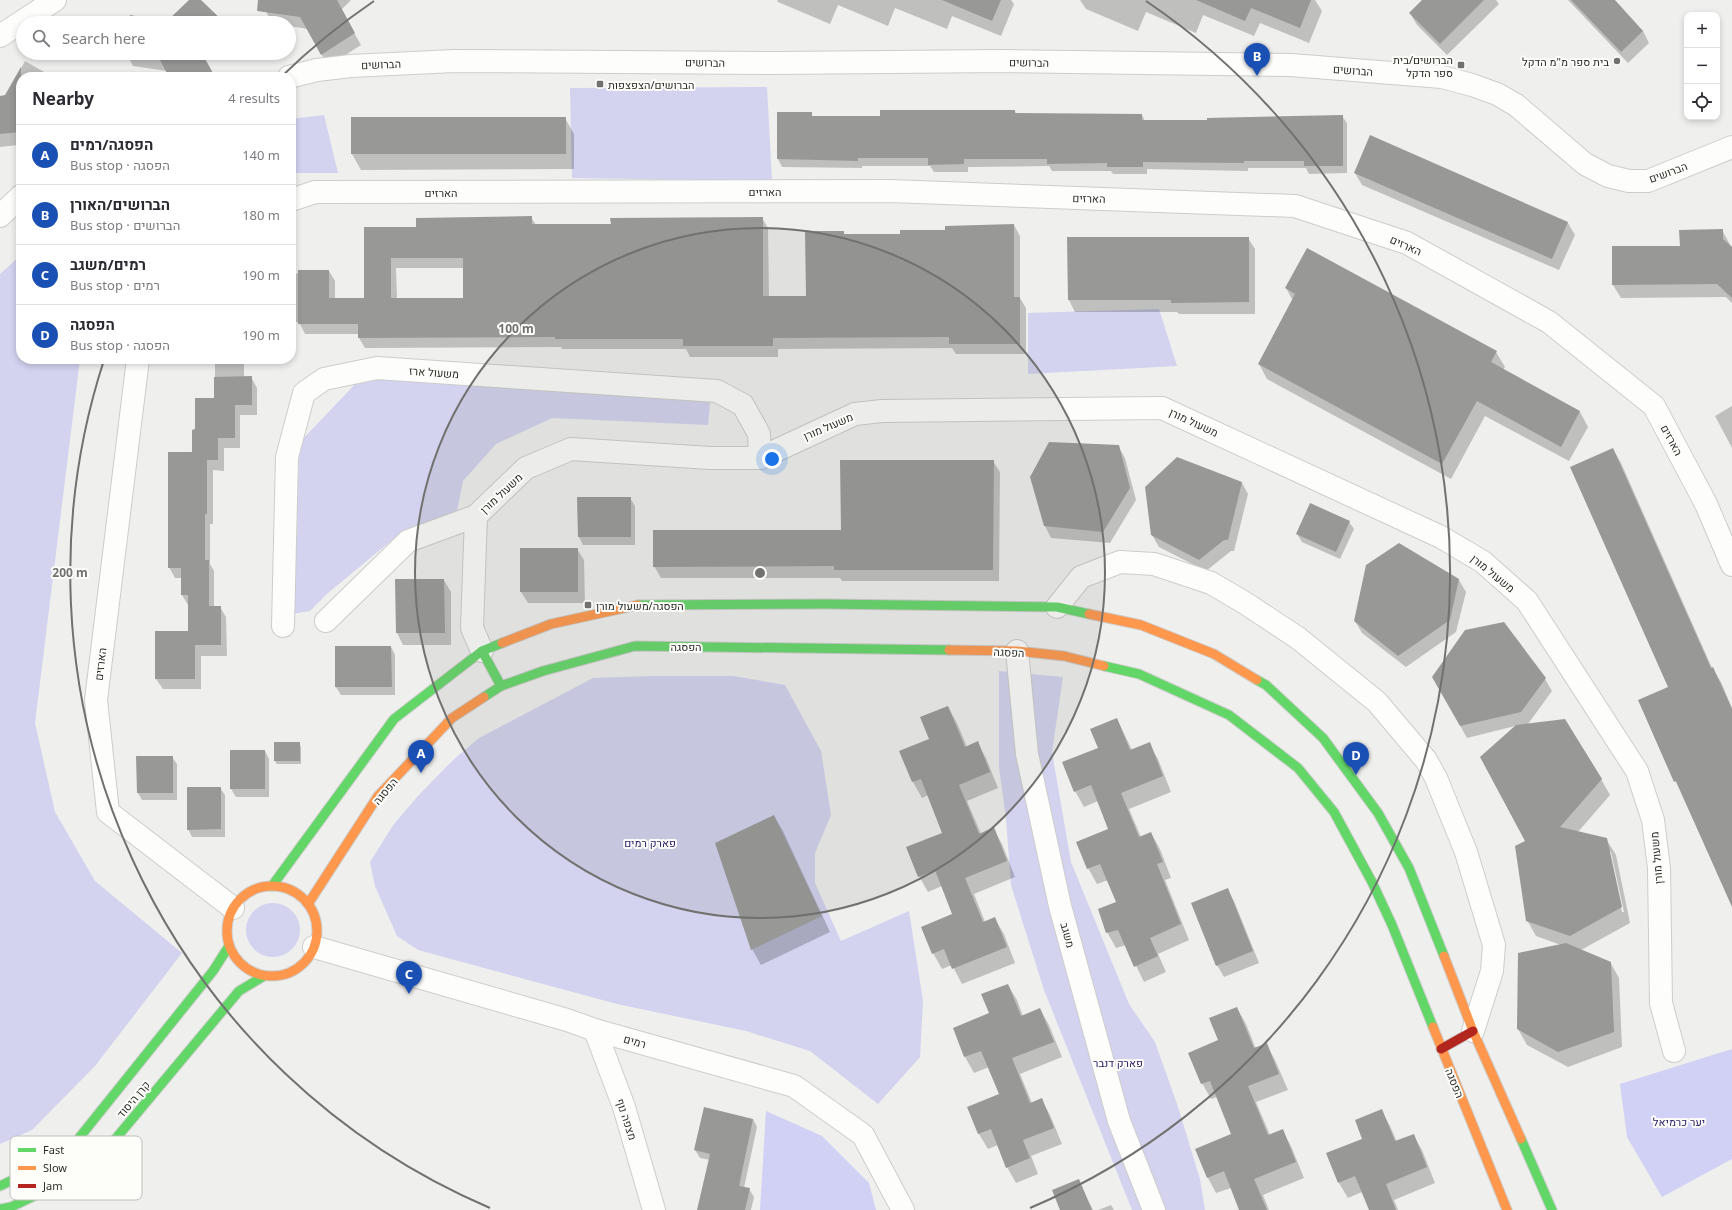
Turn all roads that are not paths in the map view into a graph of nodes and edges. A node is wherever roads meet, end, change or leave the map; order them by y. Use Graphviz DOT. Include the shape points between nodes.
graph roads {
  1 [pos="55,0"];
  2 [pos="31,16"];
  3 [pos="16,26"];
  4 [pos="0,36"];
  5 [pos="296,75"];
  6 [pos="1732,147"];
  7 [pos="296,198"];
  8 [pos="16,201"];
  9 [pos="0,216"];
  10 [pos="137,364"];
  11 [pos="760,458"];
  12 [pos="476,516"];
  13 [pos="1732,565"];
  14 [pos="1057,607"];
  15 [pos="326,621"];
  16 [pos="283,626"];
  17 [pos="482,651"];
  18 [pos="1016,651"];
  19 [pos="501,686"];
  20 [pos="272,886"];
  21 [pos="308,904"];
  22 [pos="233,908"];
  23 [pos="229,946"];
  24 [pos="314,947"];
  25 [pos="264,976"];
  26 [pos="595,1030"];
  27 [pos="1473,1031"];
  28 [pos="1441,1049"];
  29 [pos="1674,1051"];
  30 [pos="81,1136"];
  31 [pos="118,1136"];
  32 [pos="10,1181"];
  33 [pos="0,1186"];
  34 [pos="26,1200"];
  35 [pos="0,1209"];
  36 [pos="654,1210"];
  37 [pos="903,1210"];
  38 [pos="1154,1210"];
  39 [pos="1507,1210"];
  40 [pos="1552,1210"];
  1 -- 2 [label="street"];
  3 -- 4 [label="street"];
  5 -- 6 [label="street, הברושים" via="351,66 454,61 1002,61 1291,65 1442,77 1472,85 1497,94 1516,105 1585,164 1608,176 1629,181 1648,181"];
  7 -- 13 [label="street, הארזים" via="315,192 890,190 1295,206 1407,243 1549,322 1654,406 1706,504"];
  8 -- 9 [label="street"];
  10 -- 22 [label="street, הארזים" via="96,700 108,812"];
  11 -- 12 [label="street, משעול מורן" via="710,458 571,449 526,468"];
  11 -- 16 [label="street, משעול ארז" via="759,434 743,405 717,391 377,368 324,379 304,393 287,457"];
  11 -- 29 [label="street, משעול מורן" via="855,414 882,411 1162,408 1441,537 1483,562 1526,601 1637,771 1653,820 1659,868 1661,1002"];
  12 -- 15 [label="street" via="408,541"];
  12 -- 17 [label="street, משעול מורן" via="472,628"];
  14 -- 17 [label="street" via="634,605 551,624"];
  14 -- 27 [label="street" via="1142,625 1214,654 1266,685 1323,738 1378,813 1409,868"];
  14 -- 27 [label="street" via="1081,577 1120,562 1154,564 1211,583 1245,603 1298,638 1376,702 1426,760 1436,778 1466,852 1494,946 1492,971"];
  17 -- 19 [label="street"];
  17 -- 20 [label="street" via="394,719"];
  18 -- 19 [label="street, הפסגה" via="635,646"];
  18 -- 28 [label="street, הפסגה" via="1064,656 1139,674 1229,715 1298,768 1334,812 1372,882 1392,925"];
  18 -- 38 [label="street, משגב" via="1027,754 1060,906 1119,1121"];
  19 -- 21 [label="street, הפסגה" via="452,718 378,796"];
  20 -- 21 [label="street" via="280,886 294,892"];
  20 -- 22 [label="street" via="251,890 239,899"];
  21 -- 24 [label="street" via="314,914 317,929"];
  22 -- 23 [label="street" via="226,926"];
  23 -- 25 [label="street" via="243,967"];
  23 -- 30 [label="street, קרן היסוד" via="213,971"];
  24 -- 25 [label="street" via="309,958 299,968 285,975"];
  24 -- 26 [label="street, רמים"];
  25 -- 31 [label="street, קרן היסוד" via="240,990"];
  26 -- 36 [label="street, מצפה נוף" via="624,1107"];
  26 -- 37 [label="street, רמים" via="794,1086 863,1135"];
  27 -- 28 [label="street"];
  27 -- 40 [label="street"];
  28 -- 39 [label="street, הפסגה"];
  32 -- 33 [label="street, קרן היסוד"];
  34 -- 35 [label="street, קרן היסוד"];
}
